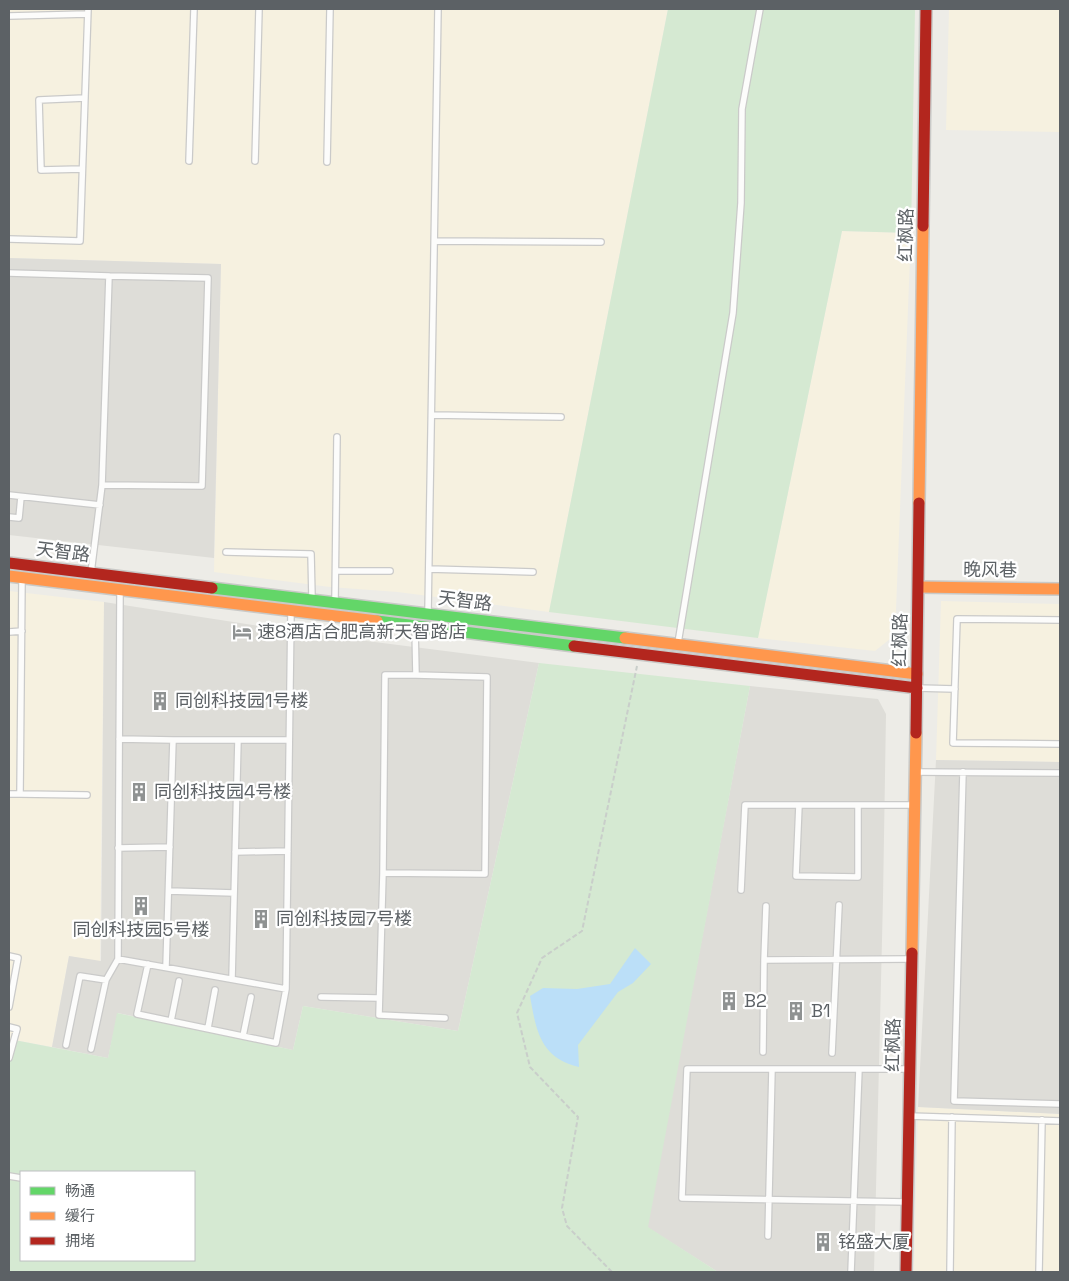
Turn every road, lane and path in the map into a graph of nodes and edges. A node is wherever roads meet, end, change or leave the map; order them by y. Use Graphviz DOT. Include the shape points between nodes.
graph roads {
  1 [pos="194,9"];
  2 [pos="259,9"];
  3 [pos="330,9"];
  4 [pos="438,9"];
  5 [pos="760,9"];
  6 [pos="926,9"];
  7 [pos="88,11"];
  8 [pos="9,16"];
  9 [pos="85,98"];
  10 [pos="189,161"];
  11 [pos="255,162"];
  12 [pos="327,162"];
  13 [pos="82,169"];
  14 [pos="9,240"];
  15 [pos="435,241"];
  16 [pos="600,242"];
  17 [pos="9,274"];
  18 [pos="108,276"];
  19 [pos="432,415"];
  20 [pos="561,417"];
  21 [pos="337,437"];
  22 [pos="102,485"];
  23 [pos="9,495"];
  24 [pos="21,497"];
  25 [pos="100,505"];
  26 [pos="9,516"];
  27 [pos="226,552"];
  28 [pos="9,563"];
  29 [pos="429,570"];
  30 [pos="336,571"];
  31 [pos="390,572"];
  32 [pos="533,572"];
  33 [pos="91,573"];
  34 [pos="9,576"];
  35 [pos="22,577"];
  36 [pos="918,587"];
  37 [pos="120,589"];
  38 [pos="1060,589"];
  39 [pos="312,600"];
  40 [pos="336,603"];
  41 [pos="291,610"];
  42 [pos="428,614"];
  43 [pos="1060,620"];
  44 [pos="415,626"];
  45 [pos="22,631"];
  46 [pos="9,632"];
  47 [pos="678,645"];
  48 [pos="640,654"];
  49 [pos="917,674"];
  50 [pos="416,676"];
  51 [pos="917,688"];
  52 [pos="955,689"];
  53 [pos="119,739"];
  54 [pos="173,740"];
  55 [pos="238,740"];
  56 [pos="289,740"];
  57 [pos="1060,744"];
  58 [pos="916,772"];
  59 [pos="963,772"];
  60 [pos="1060,774"];
  61 [pos="9,794"];
  62 [pos="20,794"];
  63 [pos="87,795"];
  64 [pos="798,805"];
  65 [pos="858,805"];
  66 [pos="915,805"];
  67 [pos="118,848"];
  68 [pos="170,848"];
  69 [pos="288,851"];
  70 [pos="235,852"];
  71 [pos="383,873"];
  72 [pos="742,890"];
  73 [pos="169,891"];
  74 [pos="234,893"];
  75 [pos="839,905"];
  76 [pos="766,906"];
  77 [pos="9,956"];
  78 [pos="118,959"];
  79 [pos="836,959"];
  80 [pos="912,959"];
  81 [pos="764,960"];
  82 [pos="148,964"];
  83 [pos="166,967"];
  84 [pos="232,979"];
  85 [pos="106,980"];
  86 [pos="178,981"];
  87 [pos="286,989"];
  88 [pos="215,990"];
  89 [pos="251,997"];
  90 [pos="321,997"];
  91 [pos="379,998"];
  92 [pos="9,1007"];
  93 [pos="445,1018"];
  94 [pos="171,1021"];
  95 [pos="9,1027"];
  96 [pos="208,1028"];
  97 [pos="242,1036"];
  98 [pos="66,1044"];
  99 [pos="91,1049"];
  100 [pos="763,1052"];
  101 [pos="832,1053"];
  102 [pos="9,1058"];
  103 [pos="772,1069"];
  104 [pos="859,1069"];
  105 [pos="910,1069"];
  106 [pos="1060,1104"];
  107 [pos="909,1116"];
  108 [pos="952,1117"];
  109 [pos="1042,1120"];
  110 [pos="1060,1121"];
  111 [pos="769,1200"];
  112 [pos="854,1201"];
  113 [pos="908,1202"];
  114 [pos="768,1236"];
  115 [pos="612,1272"];
  116 [pos="851,1272"];
  117 [pos="906,1272"];
  118 [pos="950,1272"];
  119 [pos="1039,1272"];
  1 -- 10 [label="lane"];
  2 -- 11 [label="lane"];
  3 -- 12 [label="lane"];
  4 -- 15 [label="lane"];
  5 -- 47 [label="lane" via="742,109 741,203 733,313"];
  6 -- 36 [label="street, 红枫路"];
  7 -- 8 [label="lane"];
  7 -- 9 [label="lane"];
  9 -- 13 [label="lane"];
  9 -- 13 [label="lane" via="39,100 41,170"];
  13 -- 14 [label="lane" via="80,241"];
  15 -- 16 [label="lane"];
  15 -- 19 [label="lane"];
  17 -- 18 [label="lane"];
  18 -- 22 [label="lane"];
  18 -- 22 [label="lane" via="208,278 202,486"];
  19 -- 20 [label="lane"];
  19 -- 29 [label="lane"];
  21 -- 30 [label="lane"];
  22 -- 25 [label="lane"];
  23 -- 24 [label="lane"];
  24 -- 25 [label="lane"];
  24 -- 26 [label="lane" via="19,518"];
  25 -- 33 [label="lane"];
  27 -- 39 [label="lane" via="311,554"];
  28 -- 33 [label="street, 天智路"];
  29 -- 32 [label="lane"];
  29 -- 42 [label="lane"];
  30 -- 31 [label="lane"];
  30 -- 40 [label="lane"];
  33 -- 39 [label="street, 天智路"];
  34 -- 35 [label="street, 天智路"];
  35 -- 37 [label="street, 天智路"];
  35 -- 45 [label="lane"];
  36 -- 38 [label="street, 晚风巷"];
  36 -- 49 [label="street, 红枫路"];
  37 -- 41 [label="street, 天智路"];
  37 -- 53 [label="lane"];
  39 -- 40 [label="street, 天智路"];
  40 -- 42 [label="street, 天智路"];
  41 -- 44 [label="street, 天智路"];
  41 -- 56 [label="lane"];
  42 -- 47 [label="street, 天智路"];
  43 -- 52 [label="lane" via="957,619"];
  44 -- 48 [label="street, 天智路"];
  44 -- 50 [label="lane"];
  45 -- 46 [label="lane"];
  45 -- 62 [label="lane"];
  47 -- 49 [label="street, 天智路"];
  48 -- 51 [label="street, 天智路"];
  48 -- 115 [label="path" via="582,931 542,958 517,1013 530,1067 578,1117 562,1208 567,1226"];
  49 -- 51 [label="street, 红枫路"];
  50 -- 71 [label="lane" via="385,675"];
  50 -- 71 [label="lane" via="487,677 485,874"];
  51 -- 52 [label="lane"];
  51 -- 58 [label="street, 红枫路"];
  52 -- 57 [label="lane" via="953,743"];
  53 -- 54 [label="lane"];
  53 -- 67 [label="lane"];
  54 -- 55 [label="lane"];
  54 -- 68 [label="lane"];
  55 -- 56 [label="lane"];
  55 -- 70 [label="lane"];
  56 -- 69 [label="lane"];
  58 -- 59 [label="lane"];
  58 -- 66 [label="street, 红枫路"];
  59 -- 60 [label="lane"];
  59 -- 106 [label="lane" via="954,1101"];
  61 -- 62 [label="lane"];
  62 -- 63 [label="lane"];
  64 -- 65 [label="lane"];
  64 -- 65 [label="lane" via="796,876 858,877"];
  64 -- 72 [label="lane" via="745,804"];
  65 -- 66 [label="lane"];
  66 -- 80 [label="street, 红枫路"];
  67 -- 68 [label="lane"];
  67 -- 78 [label="lane"];
  68 -- 73 [label="lane"];
  69 -- 70 [label="lane"];
  69 -- 87 [label="lane"];
  70 -- 74 [label="lane"];
  71 -- 91 [label="lane"];
  73 -- 74 [label="lane"];
  73 -- 83 [label="lane"];
  74 -- 84 [label="lane"];
  75 -- 79 [label="lane"];
  76 -- 81 [label="lane"];
  77 -- 92 [label="lane" via="18,958"];
  78 -- 82 [label="lane"];
  78 -- 85 [label="lane"];
  79 -- 80 [label="lane"];
  79 -- 81 [label="lane"];
  79 -- 101 [label="lane"];
  80 -- 105 [label="street, 红枫路"];
  81 -- 100 [label="lane"];
  82 -- 83 [label="lane"];
  82 -- 94 [label="lane" via="137,1014"];
  83 -- 84 [label="lane"];
  84 -- 87 [label="lane"];
  85 -- 98 [label="lane" via="80,976"];
  85 -- 99 [label="lane"];
  86 -- 94 [label="lane"];
  87 -- 97 [label="lane" via="276,1042"];
  88 -- 96 [label="lane"];
  89 -- 97 [label="lane"];
  90 -- 91 [label="lane"];
  91 -- 93 [label="lane" via="379,1015"];
  94 -- 96 [label="lane"];
  95 -- 102 [label="lane" via="17,1029"];
  96 -- 97 [label="lane"];
  103 -- 104 [label="lane"];
  103 -- 111 [label="lane"];
  103 -- 111 [label="lane" via="687,1068 682,1198"];
  104 -- 105 [label="lane"];
  104 -- 112 [label="lane"];
  105 -- 107 [label="street, 红枫路"];
  107 -- 108 [label="lane"];
  107 -- 113 [label="street, 红枫路"];
  108 -- 109 [label="lane"];
  108 -- 118 [label="lane"];
  109 -- 110 [label="lane"];
  109 -- 119 [label="lane"];
  111 -- 112 [label="lane"];
  111 -- 114 [label="lane"];
  112 -- 113 [label="lane"];
  112 -- 116 [label="lane"];
  113 -- 117 [label="street, 红枫路"];
}
